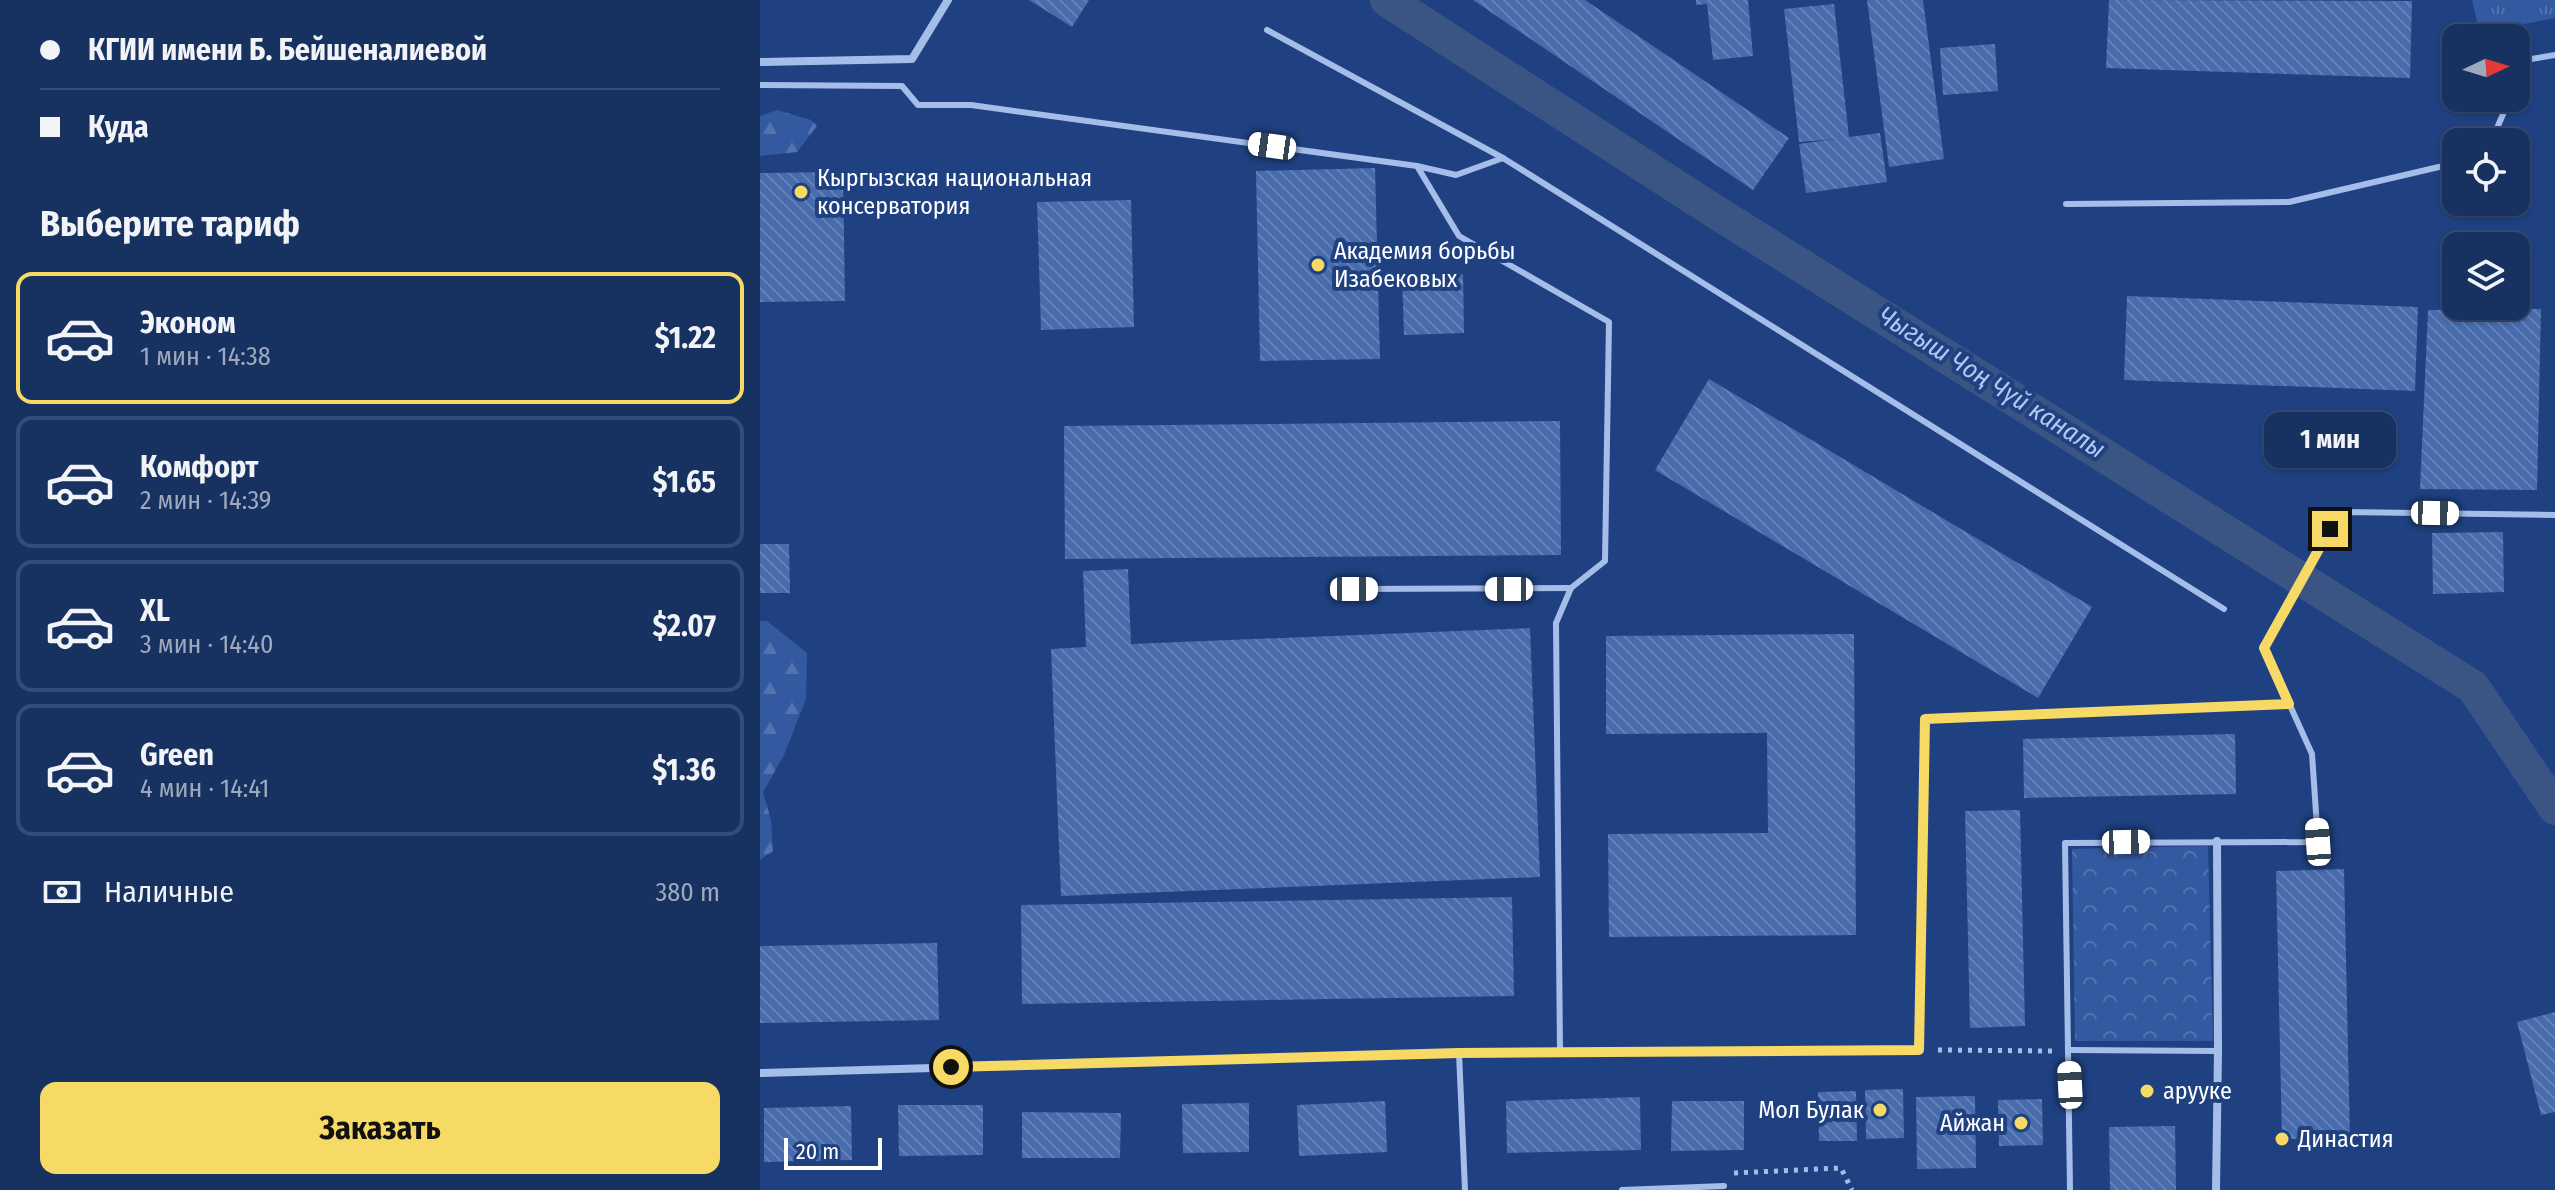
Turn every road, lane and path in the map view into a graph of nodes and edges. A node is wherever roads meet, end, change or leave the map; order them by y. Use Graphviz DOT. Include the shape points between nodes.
graph roads {
  1 [pos="948,0"];
  2 [pos="1267,30"];
  3 [pos="2555,55"];
  4 [pos="2530,59"];
  5 [pos="760,62"];
  6 [pos="760,85"];
  7 [pos="1503,158"];
  8 [pos="1417,166"];
  9 [pos="2442,166"];
  10 [pos="2066,204"];
  11 [pos="2555,515"];
  12 [pos="1571,588"];
  13 [pos="1354,589"];
  14 [pos="2224,609"];
  15 [pos="2289,704"];
  16 [pos="2217,841"];
  17 [pos="1919,1050"];
  18 [pos="2069,1050"];
  19 [pos="2218,1051"];
  20 [pos="1459,1053"];
  21 [pos="1560,1053"];
  22 [pos="760,1073"];
  23 [pos="1724,1186"];
  24 [pos="1465,1190"];
  25 [pos="1622,1190"];
  26 [pos="1852,1190"];
  27 [pos="2070,1190"];
  28 [pos="2216,1190"];
  1 -- 5 [label="street" via="912,59"];
  2 -- 7 [label="lane"];
  3 -- 4 [label="lane"];
  6 -- 8 [label="lane" via="902,86 918,105 971,105"];
  7 -- 8 [label="lane" via="1456,175"];
  7 -- 14 [label="lane"];
  8 -- 12 [label="lane" via="1459,236 1609,322 1605,561"];
  9 -- 10 [label="lane" via="2289,202"];
  11 -- 15 [label="lane" via="2345,512 2330,529 2264,648"];
  12 -- 13 [label="lane"];
  12 -- 21 [label="lane" via="1556,623"];
  15 -- 16 [label="lane" via="2312,754 2318,842"];
  15 -- 17 [label="lane" via="1925,719"];
  16 -- 18 [label="lane" via="2065,843"];
  16 -- 19 [label="street"];
  17 -- 18 [label="path"];
  17 -- 21 [label="street"];
  18 -- 19 [label="lane"];
  18 -- 27 [label="lane"];
  19 -- 28 [label="street"];
  20 -- 21 [label="street"];
  20 -- 22 [label="street"];
  20 -- 24 [label="lane"];
  23 -- 25 [label="lane"];
  23 -- 26 [label="path" via="1736,1171 1841,1168"];
}
